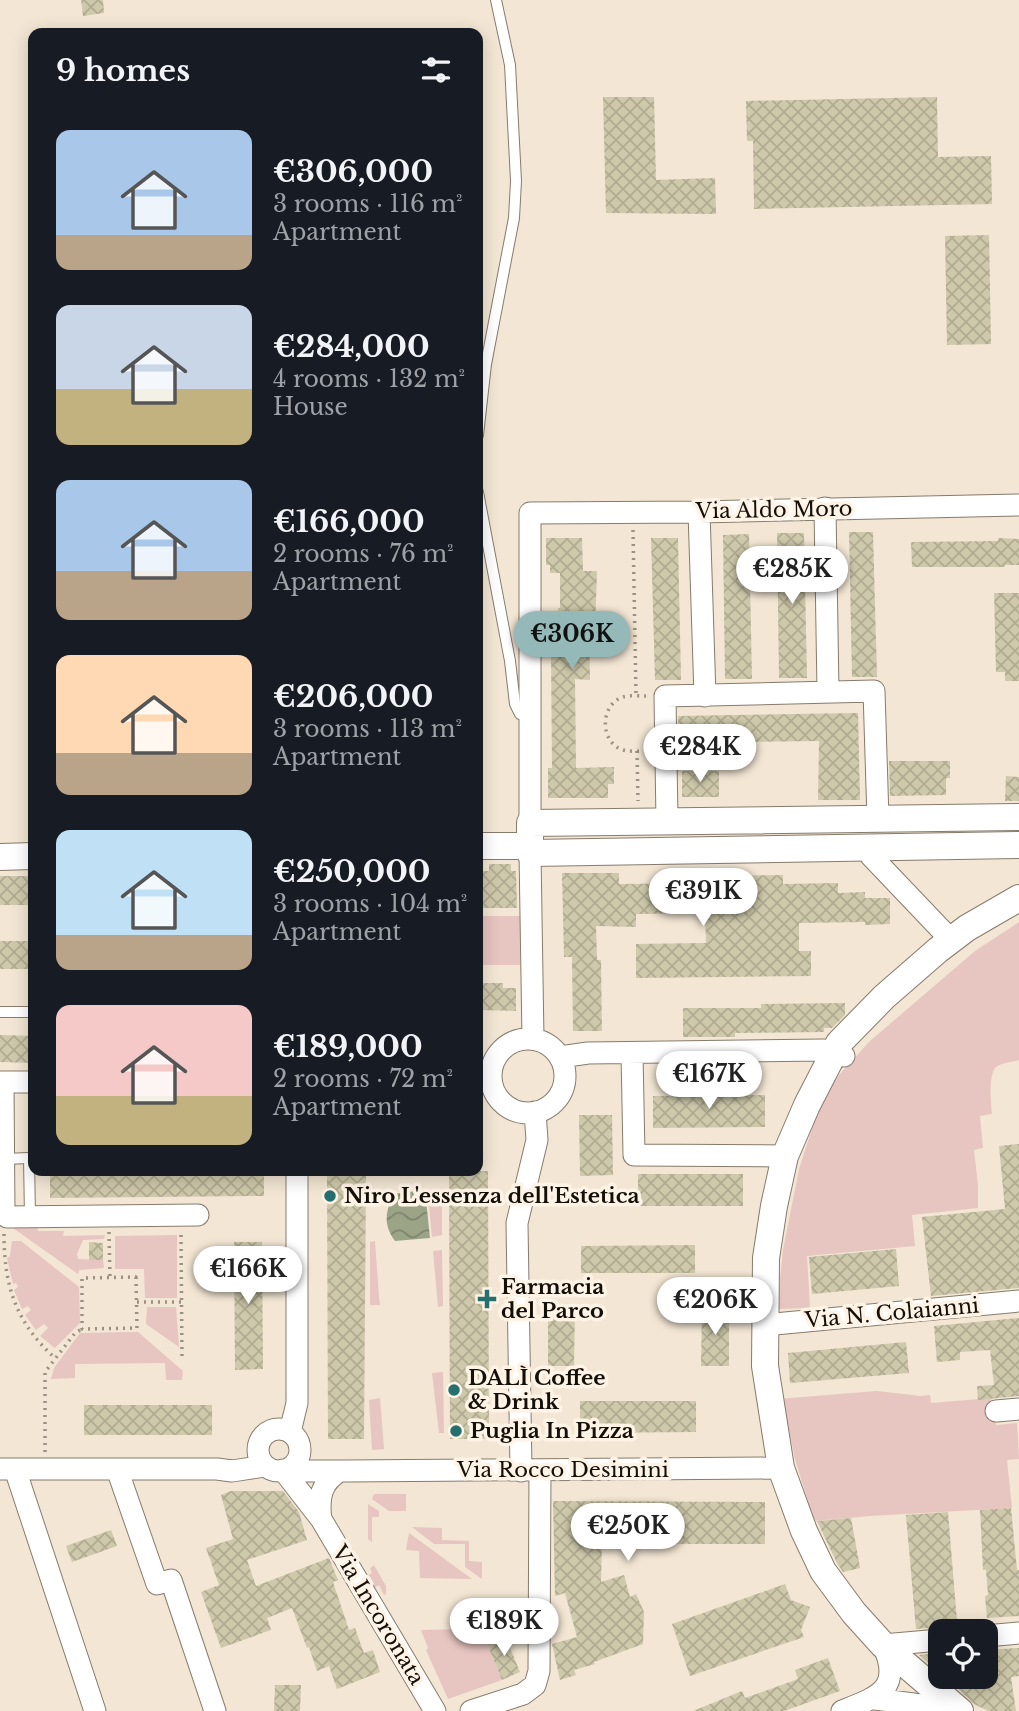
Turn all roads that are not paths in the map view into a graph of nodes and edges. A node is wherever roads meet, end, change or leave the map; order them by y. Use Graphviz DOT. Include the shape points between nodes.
graph roads {
  1 [pos="496,0"];
  2 [pos="483,391"];
  3 [pos="1019,505"];
  4 [pos="825,509"];
  5 [pos="699,512"];
  6 [pos="483,518"];
  7 [pos="828,691"];
  8 [pos="705,695"];
  9 [pos="530,716"];
  10 [pos="1019,817"];
  11 [pos="878,819"];
  12 [pos="667,821"];
  13 [pos="530,841"];
  14 [pos="1019,845"];
  15 [pos="483,846"];
  16 [pos="868,847"];
  17 [pos="28,856"];
  18 [pos="0,857"];
  19 [pos="1019,898"];
  20 [pos="1019,914"];
  21 [pos="951,940"];
  22 [pos="0,1012"];
  23 [pos="28,1013"];
  24 [pos="533,1039"];
  25 [pos="632,1053"];
  26 [pos="839,1054"];
  27 [pos="560,1057"];
  28 [pos="1,1082"];
  29 [pos="28,1082"];
  30 [pos="485,1087"];
  31 [pos="535,1112"];
  32 [pos="785,1156"];
  33 [pos="4,1158"];
  34 [pos="28,1158"];
  35 [pos="29,1176"];
  36 [pos="297,1176"];
  37 [pos="189,1215"];
  38 [pos="30,1217"];
  39 [pos="1019,1301"];
  40 [pos="764,1325"];
  41 [pos="1019,1409"];
  42 [pos="996,1411"];
  43 [pos="260,1441"];
  44 [pos="286,1457"];
  45 [pos="781,1468"];
  46 [pos="7,1469"];
  47 [pos="117,1469"];
  48 [pos="217,1469"];
  49 [pos="343,1471"];
  50 [pos="531,1471"];
  51 [pos="321,1519"];
  52 [pos="1019,1633"];
  53 [pos="998,1635"];
  54 [pos="928,1641"];
  55 [pos="883,1645"];
  56 [pos="875,1699"];
  57 [pos="95,1711"];
  58 [pos="215,1711"];
  59 [pos="435,1711"];
  60 [pos="471,1711"];
  61 [pos="842,1711"];
  62 [pos="960,1711"];
  1 -- 2 [label="lane" via="510,65 516,181 514,218"];
  3 -- 4 [label="street, Via Aldo Moro"];
  4 -- 5 [label="street, Via Aldo Moro"];
  4 -- 7 [label="street"];
  5 -- 8 [label="street"];
  5 -- 9 [label="street, Via Aldo Moro" via="530,513"];
  6 -- 9 [label="lane" via="515,704 520,714"];
  7 -- 8 [label="street"];
  7 -- 11 [label="street" via="874,691"];
  8 -- 12 [label="street" via="665,696"];
  9 -- 13 [label="street"];
  10 -- 11 [label="street"];
  11 -- 12 [label="street"];
  12 -- 13 [label="street" via="639,821"];
  13 -- 15 [label="street"];
  13 -- 16 [label="street"];
  13 -- 24 [label="street"];
  14 -- 16 [label="street"];
  16 -- 21 [label="street" via="871,856"];
  17 -- 18 [label="street"];
  19 -- 21 [label="street"];
  20 -- 26 [label="street" via="962,949"];
  21 -- 26 [label="street" via="839,1042"];
  22 -- 23 [label="lane"];
  24 -- 27 [label="street" via="544,1042"];
  24 -- 30 [label="street" via="521,1039 500,1052"];
  25 -- 26 [label="street" via="824,1050"];
  25 -- 27 [label="street"];
  25 -- 32 [label="street" via="635,1155"];
  26 -- 32 [label="street" via="807,1104"];
  27 -- 31 [label="street" via="565,1080 562,1091 547,1108"];
  28 -- 29 [label="street"];
  28 -- 33 [label="street"];
  30 -- 31 [label="street" via="514,1110"];
  31 -- 50 [label="street" via="537,1140 517,1223"];
  32 -- 40 [label="street" via="766,1258"];
  33 -- 34 [label="lane"];
  33 -- 38 [label="street" via="4,1214"];
  35 -- 38 [label="lane"];
  36 -- 44 [label="street" via="297,1402"];
  37 -- 38 [label="street"];
  39 -- 40 [label="street, Via N. Colaianni"];
  40 -- 45 [label="street" via="765,1366"];
  41 -- 42 [label="street"];
  43 -- 44 [label="street" via="258,1455"];
  43 -- 44 [label="street" via="275,1429"];
  43 -- 48 [label="street"];
  44 -- 48 [label="street" via="232,1471"];
  44 -- 49 [label="street, Via Rocco Desimini" via="313,1459"];
  44 -- 51 [label="street, Via Incoronata"];
  45 -- 50 [label="street, Via Rocco Desimini"];
  45 -- 55 [label="street" via="823,1571"];
  46 -- 47 [label="street"];
  46 -- 57 [label="street"];
  47 -- 48 [label="street"];
  47 -- 58 [label="street" via="157,1584 171,1580"];
  49 -- 50 [label="street, Via Rocco Desimini"];
  49 -- 51 [label="street" via="325,1484 319,1504"];
  50 -- 60 [label="street" via="539,1671 535,1685 523,1694"];
  51 -- 59 [label="street, Via Incoronata"];
  52 -- 53 [label="street"];
  54 -- 55 [label="street"];
  55 -- 56 [label="street" via="890,1679"];
  55 -- 62 [label="street"];
  56 -- 61 [label="street"];
  56 -- 62 [label="street"];
}
